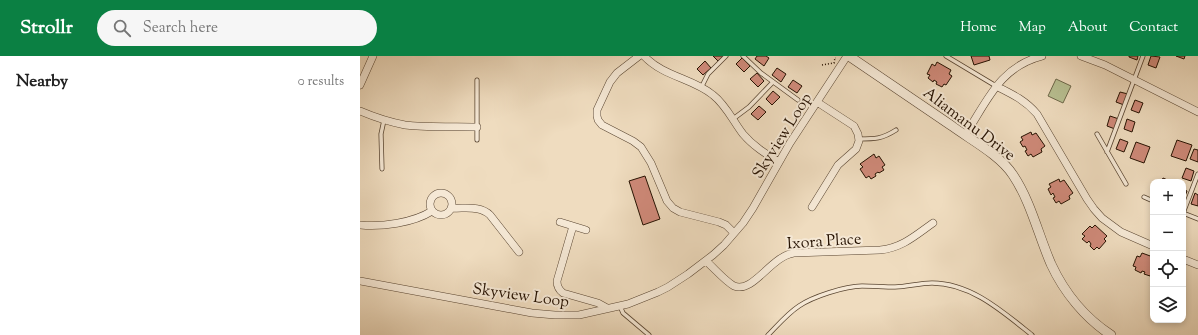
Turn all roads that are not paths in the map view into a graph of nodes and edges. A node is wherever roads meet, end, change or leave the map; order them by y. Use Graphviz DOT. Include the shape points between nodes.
graph roads {
  1 [pos="373,56"];
  2 [pos="639,56"];
  3 [pos="644,56"];
  4 [pos="726,56"];
  5 [pos="743,56"];
  6 [pos="848,56"];
  7 [pos="946,56"];
  8 [pos="1042,56"];
  9 [pos="1081,56"];
  10 [pos="1143,56"];
  11 [pos="1134,79"];
  12 [pos="477,80"];
  13 [pos="773,82"];
  14 [pos="360,85"];
  15 [pos="996,86"];
  16 [pos="701,88"];
  17 [pos="798,100"];
  18 [pos="817,102"];
  19 [pos="360,111"];
  20 [pos="1198,112"];
  21 [pos="733,119"];
  22 [pos="384,120"];
  23 [pos="477,126"];
  24 [pos="896,130"];
  25 [pos="1097,134"];
  26 [pos="965,135"];
  27 [pos="859,138"];
  28 [pos="477,140"];
  29 [pos="1107,152"];
  30 [pos="779,162"];
  31 [pos="382,169"];
  32 [pos="1198,174"];
  33 [pos="1126,184"];
  34 [pos="1144,197"];
  35 [pos="1150,200"];
  36 [pos="1186,205"];
  37 [pos="812,207"];
  38 [pos="451,208"];
  39 [pos="432,211"];
  40 [pos="1186,214"];
  41 [pos="1198,220"];
  42 [pos="560,222"];
  43 [pos="933,223"];
  44 [pos="360,225"];
  45 [pos="573,226"];
  46 [pos="586,230"];
  47 [pos="734,232"];
  48 [pos="1150,245"];
  49 [pos="519,252"];
  50 [pos="1186,260"];
  51 [pos="706,261"];
  52 [pos="1198,265"];
  53 [pos="360,281"];
  54 [pos="620,306"];
  55 [pos="607,308"];
  56 [pos="649,335"];
  57 [pos="768,335"];
  58 [pos="1032,335"];
  59 [pos="1111,335"];
  1 -- 14 [label="street"];
  2 -- 47 [label="street" via="617,73 610,82 597,110 598,120 602,125 641,147 667,201 673,208 719,222"];
  3 -- 16 [label="street" via="662,71"];
  4 -- 16 [label="lane" via="708,74"];
  5 -- 13 [label="lane"];
  6 -- 18 [label="street, Skyview Loop"];
  6 -- 26 [label="street, Aliamanu Drive"];
  7 -- 15 [label="lane"];
  8 -- 15 [label="street" via="1019,65"];
  9 -- 11 [label="street"];
  10 -- 11 [label="lane"];
  11 -- 20 [label="street"];
  11 -- 29 [label="lane"];
  12 -- 23 [label="lane"];
  13 -- 17 [label="lane"];
  13 -- 21 [label="lane" via="750,107"];
  15 -- 26 [label="street"];
  15 -- 48 [label="street" via="1031,106 1087,199 1102,218 1122,232"];
  16 -- 21 [label="street" via="718,99"];
  18 -- 27 [label="street" via="854,126"];
  18 -- 30 [label="street, Skyview Loop"];
  19 -- 22 [label="street"];
  21 -- 30 [label="street" via="749,140"];
  22 -- 23 [label="street" via="420,126"];
  22 -- 31 [label="lane" via="381,134"];
  23 -- 28 [label="lane"];
  24 -- 27 [label="lane" via="882,138"];
  25 -- 29 [label="lane"];
  26 -- 59 [label="street, Aliamanu Drive" via="995,157 1013,175 1026,197 1051,263 1064,286 1084,312"];
  27 -- 37 [label="street" via="856,150 838,166"];
  29 -- 33 [label="lane"];
  30 -- 47 [label="street, Skyview Loop" via="753,208"];
  32 -- 36 [label="lane"];
  34 -- 35 [label="lane"];
  38 -- 39 [label="street" via="442,215"];
  38 -- 39 [label="street" via="449,196 439,193 431,200"];
  38 -- 49 [label="street" via="486,211"];
  39 -- 44 [label="street" via="392,224"];
  40 -- 41 [label="lane"];
  42 -- 45 [label="street"];
  43 -- 51 [label="street, Ixora Place" via="907,242 892,248 787,254 744,287 731,284"];
  45 -- 46 [label="street"];
  45 -- 55 [label="street" via="557,281 558,288 563,293"];
  47 -- 51 [label="street, Skyview Loop"];
  50 -- 52 [label="street"];
  51 -- 54 [label="street, Skyview Loop" via="668,287"];
  53 -- 55 [label="street, Skyview Loop" via="539,314 579,315"];
  54 -- 55 [label="street, Skyview Loop"];
  54 -- 56 [label="lane" via="623,313"];
  57 -- 58 [label="lane" via="800,305 845,288 899,287 932,283 950,285 979,296"];
}
